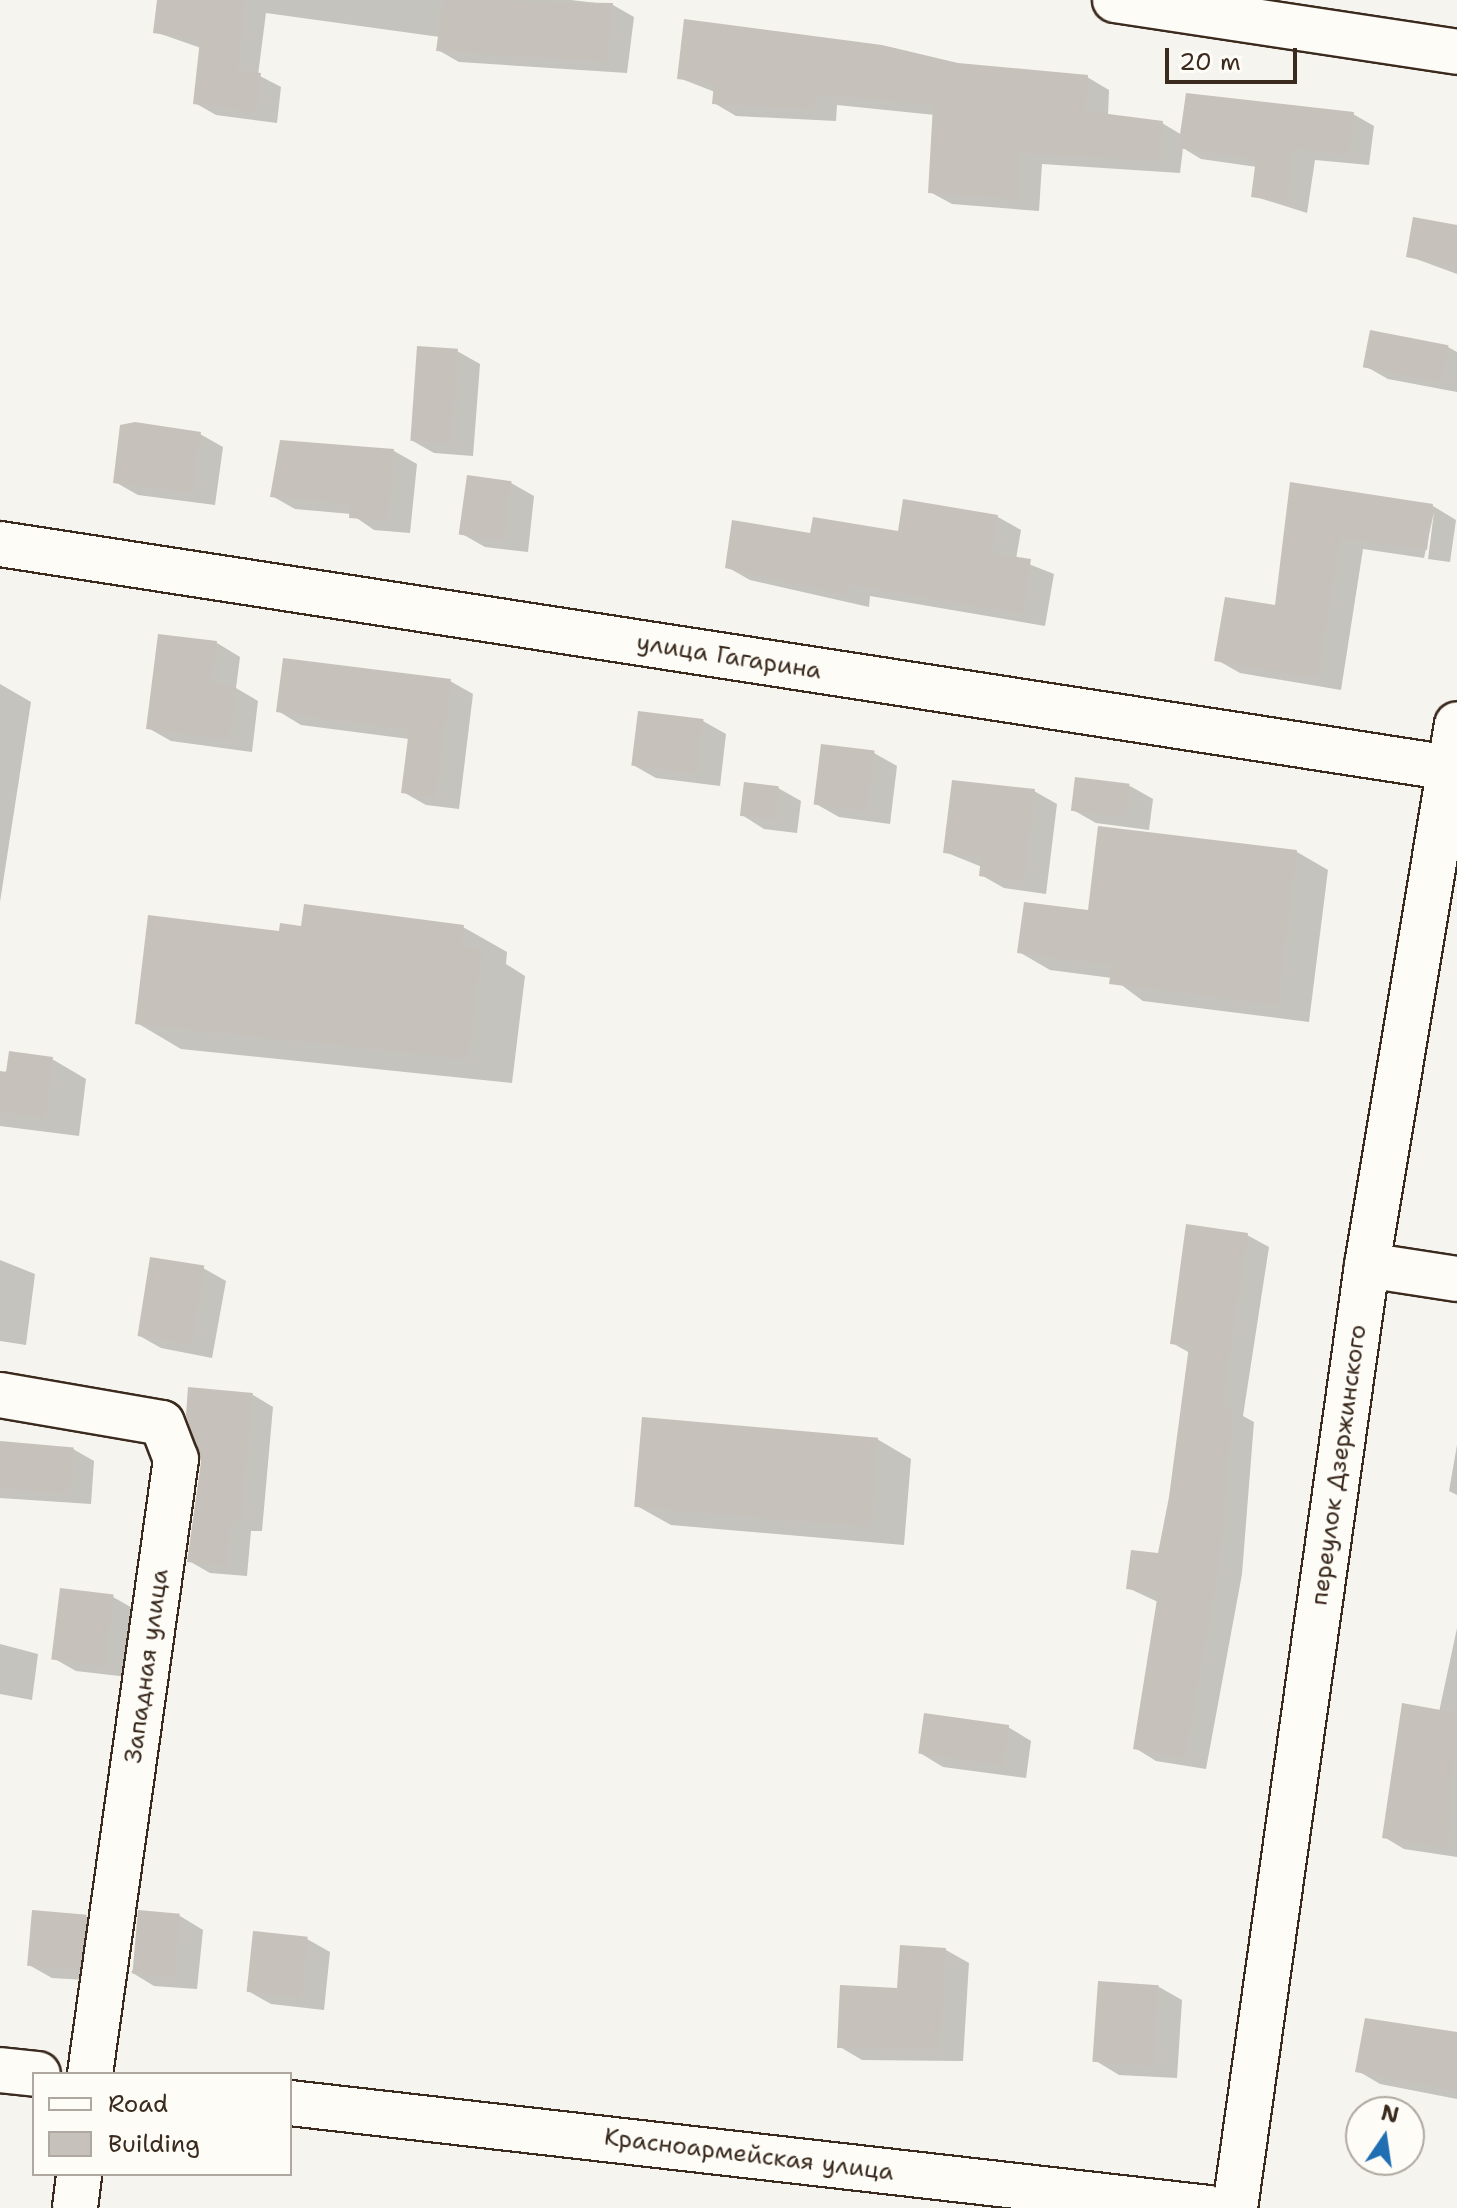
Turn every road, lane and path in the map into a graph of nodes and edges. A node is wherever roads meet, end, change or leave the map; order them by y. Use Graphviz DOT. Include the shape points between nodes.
graph roads {
  1 [pos="1115,0"];
  2 [pos="1457,52"];
  3 [pos="0,544"];
  4 [pos="1457,724"];
  5 [pos="1453,768"];
  6 [pos="1367,1265"];
  7 [pos="1457,1279"];
  8 [pos="0,1395"];
  9 [pos="0,2070"];
  10 [pos="90,2072"];
  11 [pos="32,2073"];
  12 [pos="292,2103"];
  13 [pos="79,2176"];
  14 [pos="75,2208"];
  15 [pos="1209,2208"];
  16 [pos="1235,2208"];
  1 -- 2 [label="street"];
  3 -- 5 [label="street, улица Гагарина"];
  4 -- 5 [label="street, переулок Дзержинского"];
  5 -- 6 [label="street, переулок Дзержинского"];
  6 -- 7 [label="street"];
  6 -- 16 [label="street, переулок Дзержинского"];
  8 -- 10 [label="street, Западная улица" via="162,1423 176,1459"];
  9 -- 11 [label="street"];
  12 -- 15 [label="street, Красноармейская улица"];
  13 -- 14 [label="street"];
}
